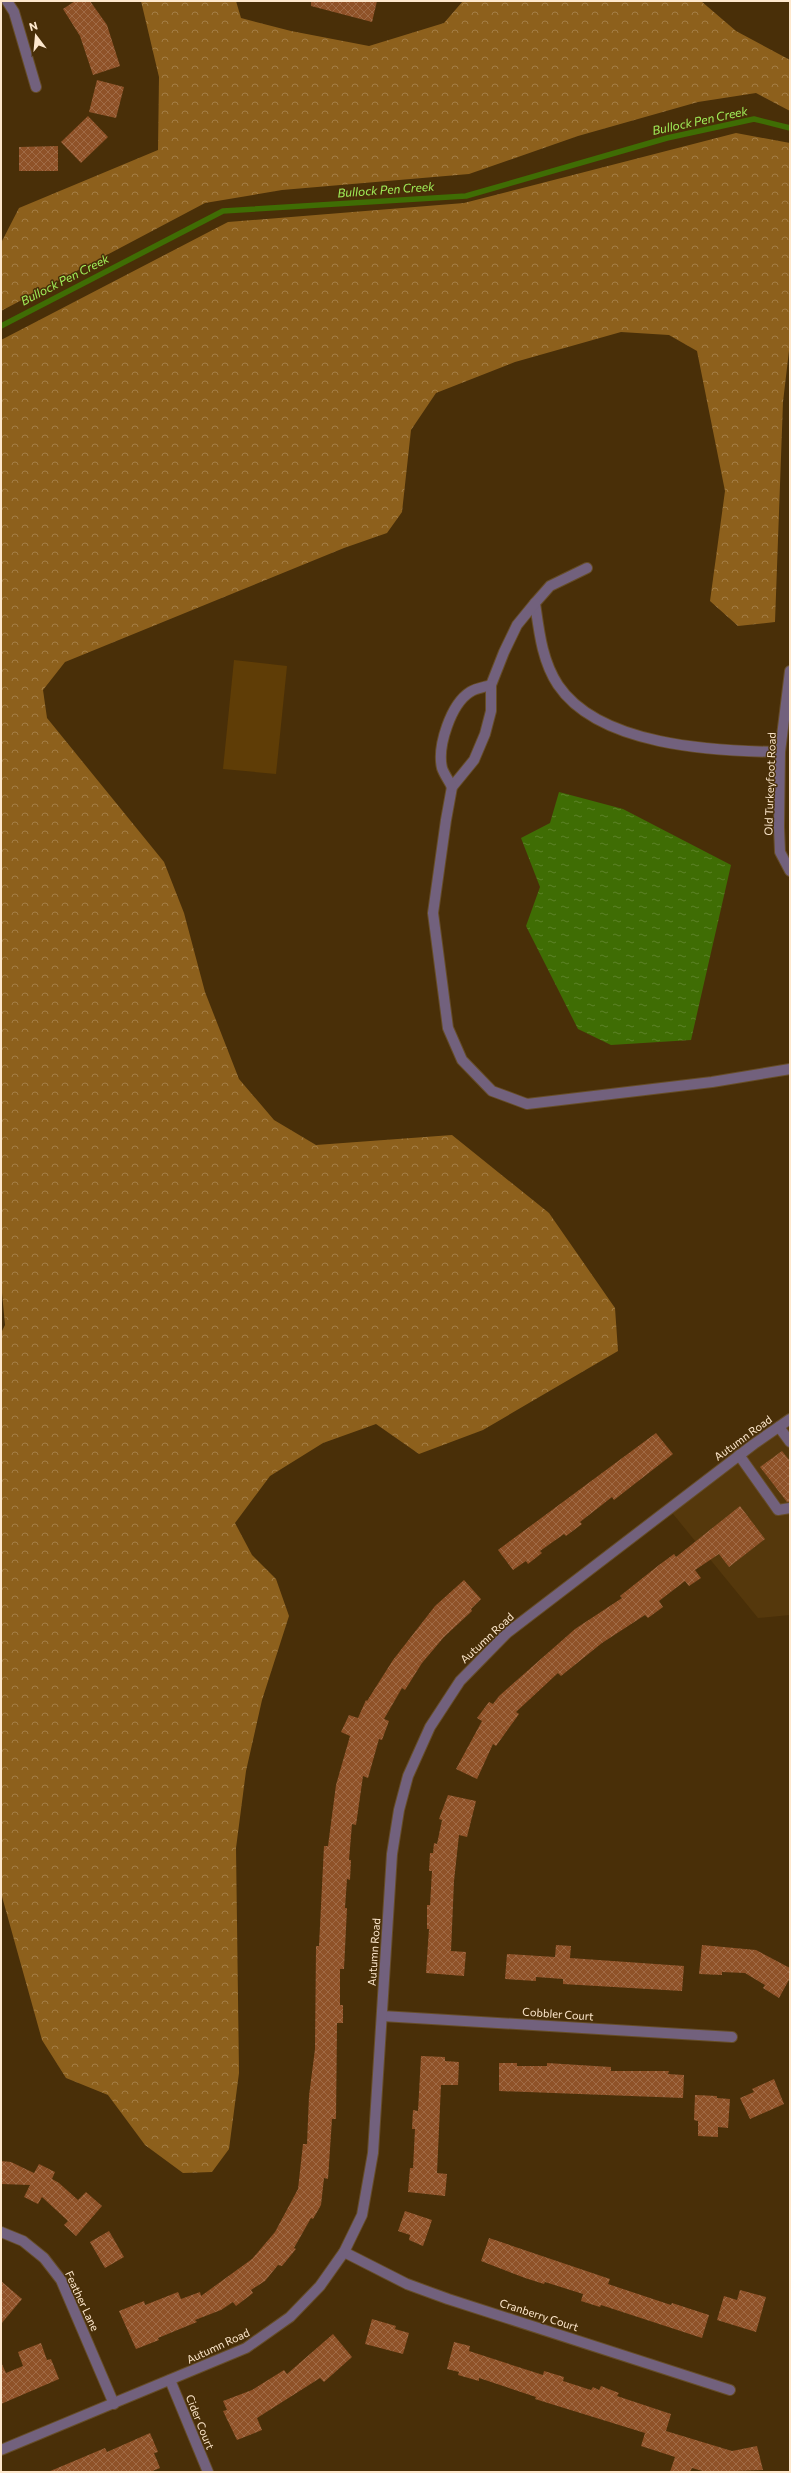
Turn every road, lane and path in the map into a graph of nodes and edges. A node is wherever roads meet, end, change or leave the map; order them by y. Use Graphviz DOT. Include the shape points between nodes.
graph roads {
  1 [pos="8,1"];
  2 [pos="36,87"];
  3 [pos="587,568"];
  4 [pos="535,603"];
  5 [pos="790,671"];
  6 [pos="491,686"];
  7 [pos="780,752"];
  8 [pos="452,787"];
  9 [pos="790,871"];
  10 [pos="790,1069"];
  11 [pos="790,1419"];
  12 [pos="779,1426"];
  13 [pos="790,1442"];
  14 [pos="739,1455"];
  15 [pos="790,1508"];
  16 [pos="382,2016"];
  17 [pos="732,2037"];
  18 [pos="1,2232"];
  19 [pos="344,2252"];
  20 [pos="170,2380"];
  21 [pos="730,2390"];
  22 [pos="114,2404"];
  23 [pos="1,2450"];
  24 [pos="208,2472"];
  1 -- 2 [label="street" via="14,12"];
  3 -- 4 [label="street" via="550,586"];
  4 -- 6 [label="street" via="517,625"];
  4 -- 7 [label="street" via="541,644 557,684 576,706 600,721 657,741 726,752"];
  5 -- 7 [label="street, Old Turkeyfoot Road"];
  6 -- 8 [label="street" via="491,711 485,734 474,760"];
  6 -- 8 [label="street" via="471,691 457,703 448,721 442,767"];
  7 -- 9 [label="street, Old Turkeyfoot Road" via="780,852"];
  8 -- 10 [label="street" via="433,913 448,1028 462,1060 492,1091 526,1104 712,1082"];
  11 -- 12 [label="street, Autumn Road"];
  12 -- 13 [label="street"];
  12 -- 14 [label="street, Autumn Road"];
  14 -- 15 [label="street" via="778,1510"];
  14 -- 16 [label="street, Autumn Road" via="507,1632 460,1681 430,1727 408,1776 399,1810 392,1854"];
  16 -- 17 [label="street, Cobbler Court"];
  16 -- 19 [label="street, Autumn Road" via="373,2153 362,2215"];
  18 -- 22 [label="street, Feather Lane" via="23,2241 44,2258 61,2280"];
  19 -- 20 [label="street, Autumn Road" via="320,2286 290,2317 271,2332 246,2348"];
  19 -- 21 [label="street, Cranberry Court" via="407,2284 448,2299"];
  20 -- 22 [label="street, Autumn Road"];
  20 -- 24 [label="street, Cider Court"];
  22 -- 23 [label="street, Autumn Road"];
}
